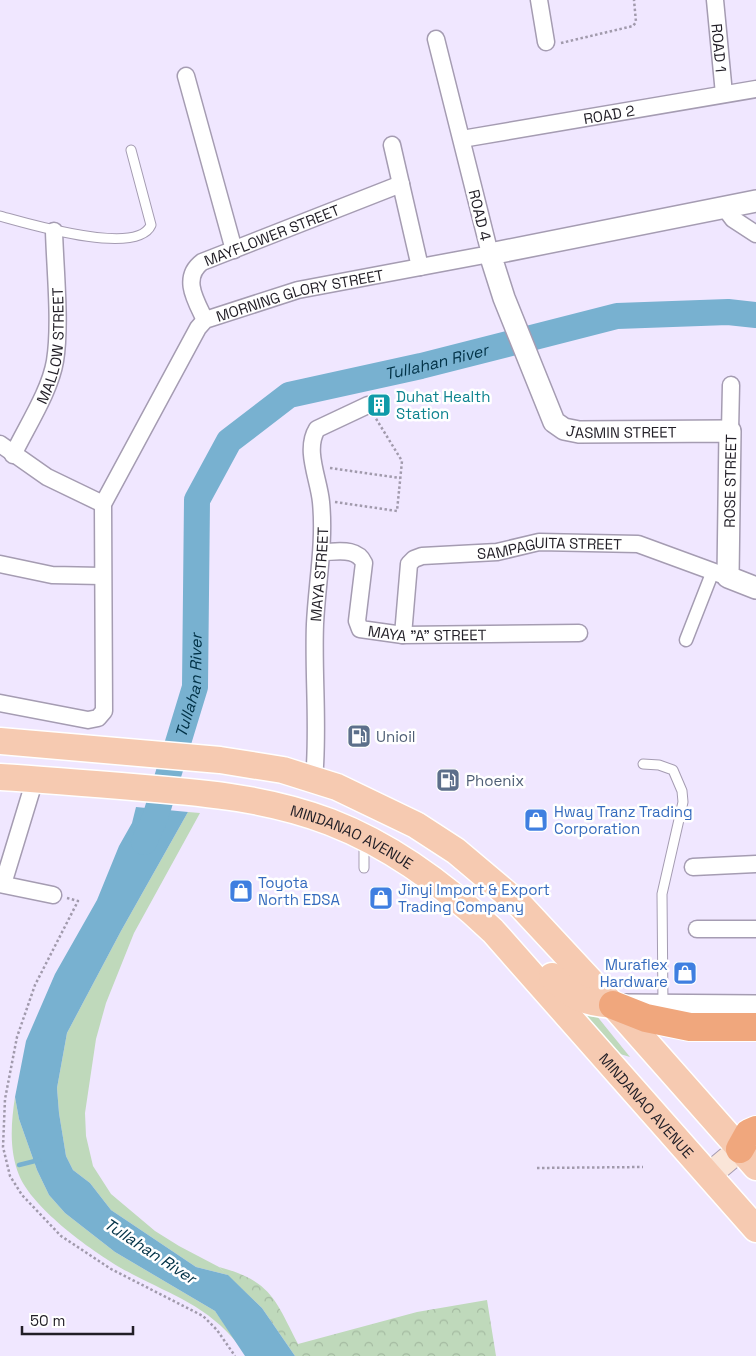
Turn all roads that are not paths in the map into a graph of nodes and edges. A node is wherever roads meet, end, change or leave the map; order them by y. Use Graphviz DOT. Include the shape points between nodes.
graph roads {
  1 [pos="540,0"];
  2 [pos="715,0"];
  3 [pos="436,39"];
  4 [pos="546,42"];
  5 [pos="186,76"];
  6 [pos="756,89"];
  7 [pos="724,94"];
  8 [pos="462,139"];
  9 [pos="392,145"];
  10 [pos="131,150"];
  11 [pos="400,184"];
  12 [pos="756,201"];
  13 [pos="724,208"];
  14 [pos="0,216"];
  15 [pos="54,230"];
  16 [pos="756,234"];
  17 [pos="234,250"];
  18 [pos="490,254"];
  19 [pos="420,267"];
  20 [pos="205,320"];
  21 [pos="731,386"];
  22 [pos="538,387"];
  23 [pos="368,405"];
  24 [pos="730,431"];
  25 [pos="0,444"];
  26 [pos="13,455"];
  27 [pos="103,504"];
  28 [pos="322,552"];
  29 [pos="0,564"];
  30 [pos="721,574"];
  31 [pos="102,576"];
  32 [pos="756,588"];
  33 [pos="579,633"];
  34 [pos="403,635"];
  35 [pos="686,640"];
  36 [pos="0,703"];
  37 [pos="0,741"];
  38 [pos="643,764"];
  39 [pos="0,776"];
  40 [pos="35,779"];
  41 [pos="314,779"];
  42 [pos="364,837"];
  43 [pos="756,864"];
  44 [pos="693,867"];
  45 [pos="364,868"];
  46 [pos="2,884"];
  47 [pos="53,894"];
  48 [pos="698,929"];
  49 [pos="756,929"];
  50 [pos="493,930"];
  51 [pos="613,1005"];
  52 [pos="663,1005"];
  53 [pos="756,1006"];
  54 [pos="756,1027"];
  55 [pos="752,1148"];
  56 [pos="709,1175"];
  57 [pos="756,1229"];
  1 -- 4 [label="street"];
  2 -- 7 [label="street, ROAD 1"];
  3 -- 8 [label="street, ROAD 4"];
  5 -- 17 [label="street"];
  6 -- 7 [label="street, ROAD 2"];
  7 -- 8 [label="street, ROAD 2"];
  8 -- 18 [label="street, ROAD 4"];
  9 -- 11 [label="street"];
  10 -- 15 [label="lane" via="150,229 117,240"];
  11 -- 17 [label="street, MAYFLOWER STREET"];
  11 -- 19 [label="street"];
  12 -- 13 [label="street, MORNING GLORY STREET"];
  13 -- 16 [label="street"];
  13 -- 18 [label="street, MORNING GLORY STREET"];
  14 -- 15 [label="lane"];
  15 -- 26 [label="street, MALLOW STREET" via="55,361 50,379"];
  17 -- 20 [label="street, MAYFLOWER STREET" via="202,262 191,276 193,295"];
  18 -- 19 [label="street, MORNING GLORY STREET"];
  18 -- 22 [label="street, ROAD 4"];
  19 -- 20 [label="street, MORNING GLORY STREET" via="298,290"];
  20 -- 27 [label="street, MORNING GLORY STREET"];
  21 -- 24 [label="street, ROSE STREET"];
  22 -- 24 [label="street, JASMIN STREET" via="554,422 564,429 579,432"];
  23 -- 28 [label="street, MAYA STREET" via="318,429 312,443 321,501"];
  24 -- 30 [label="street, ROSE STREET"];
  25 -- 26 [label="street"];
  26 -- 27 [label="street" via="47,477"];
  27 -- 31 [label="street, MORNING GLORY STREET"];
  28 -- 34 [label="street, MAYA \"A\" STREET" via="355,552 364,563 357,621 360,629"];
  28 -- 41 [label="street, MAYA STREET" via="315,623"];
  29 -- 31 [label="street" via="52,574"];
  30 -- 32 [label="street, SAMPAGUITA STREET"];
  30 -- 34 [label="street, SAMPAGUITA STREET" via="638,544 539,542 498,552 422,556 409,564"];
  30 -- 35 [label="street"];
  31 -- 36 [label="street, MORNING GLORY STREET" via="104,711 98,718 76,719"];
  33 -- 34 [label="street, MAYA \"A\" STREET"];
  37 -- 41 [label="main road" via="220,760 283,770"];
  38 -- 52 [label="lane" via="673,770 683,802 662,894"];
  39 -- 40 [label="main road, MINDANAO AVENUE"];
  40 -- 42 [label="main road, MINDANAO AVENUE" via="214,794 286,808"];
  40 -- 46 [label="street"];
  41 -- 51 [label="main road" via="416,825 456,851 520,905"];
  42 -- 45 [label="lane"];
  42 -- 50 [label="main road, MINDANAO AVENUE" via="432,878"];
  43 -- 44 [label="street"];
  46 -- 47 [label="street"];
  48 -- 49 [label="street"];
  50 -- 51 [label="main road" via="525,946 573,996 590,1003"];
  50 -- 56 [label="main road, MINDANAO AVENUE"];
  51 -- 52 [label="street"];
  51 -- 54 [label="highway" via="646,1018 690,1027"];
  51 -- 55 [label="main road"];
  52 -- 53 [label="street"];
  55 -- 56 [label="main road"];
  56 -- 57 [label="main road, MINDANAO AVENUE"];
}
